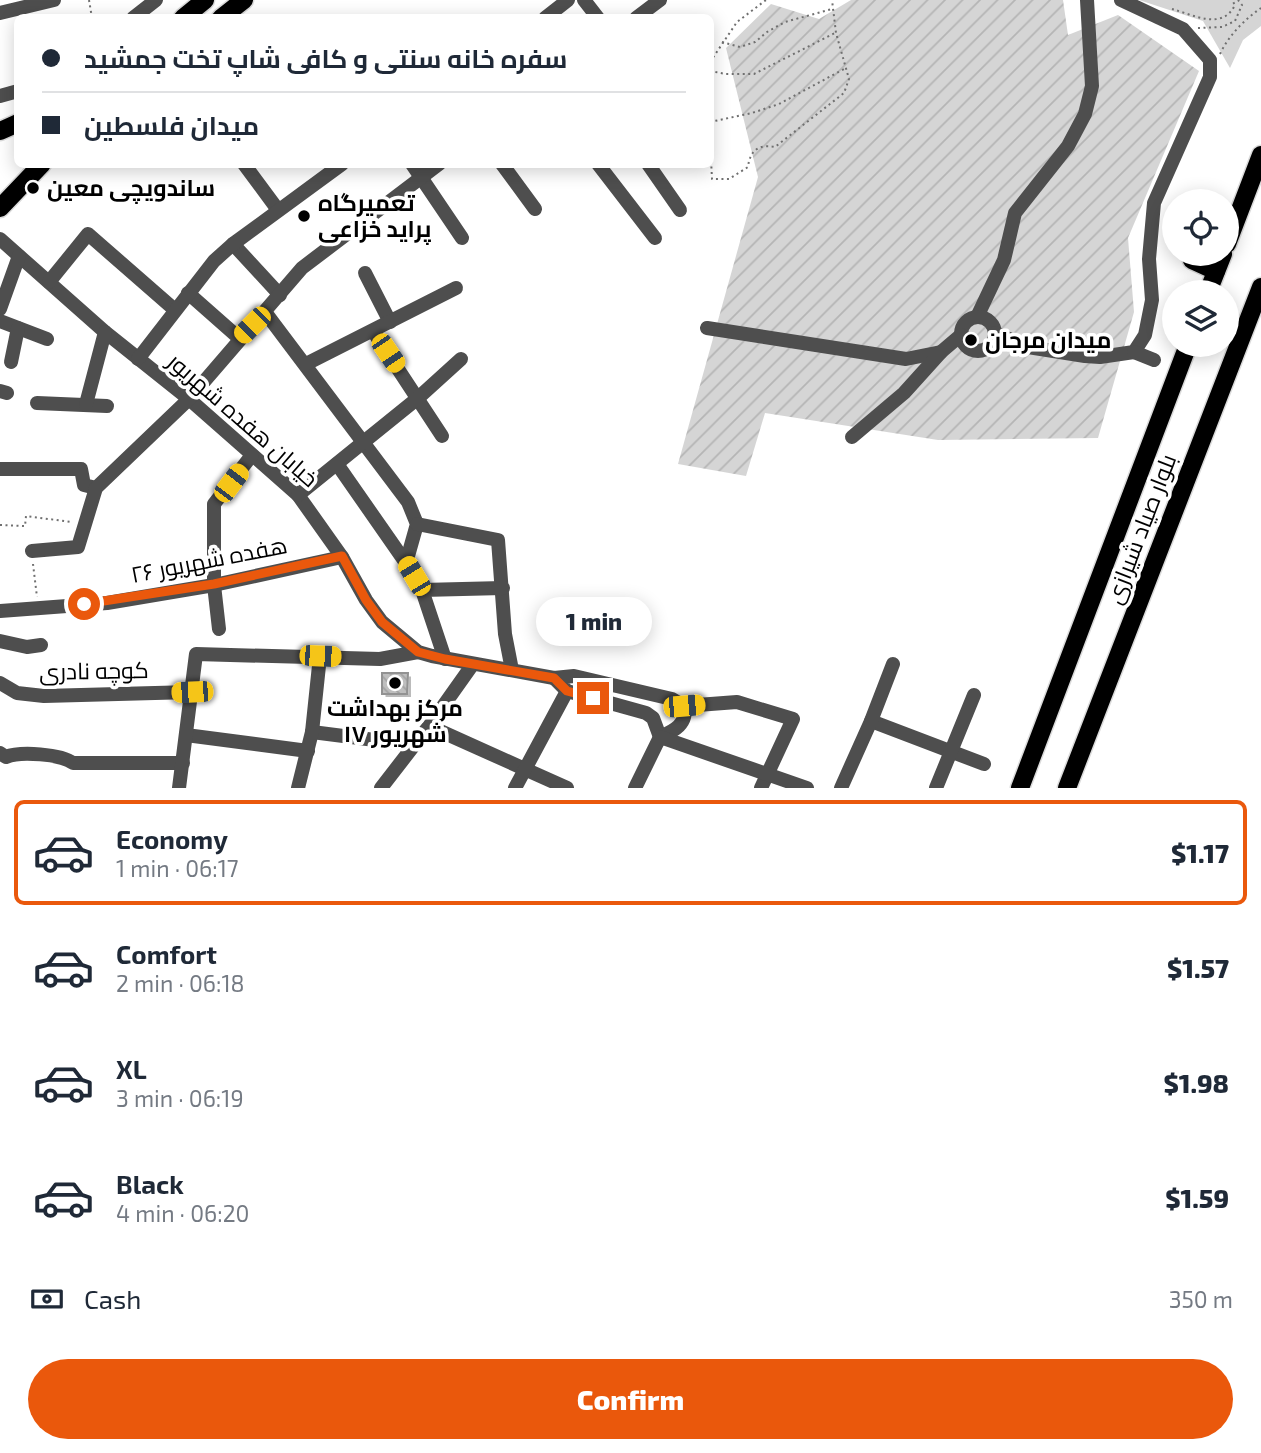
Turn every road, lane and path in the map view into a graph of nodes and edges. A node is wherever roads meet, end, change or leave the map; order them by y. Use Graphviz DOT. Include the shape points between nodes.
graph roads {
  1 [pos="54,0"];
  2 [pos="156,0"];
  3 [pos="205,0"];
  4 [pos="568,0"];
  5 [pos="584,0"];
  6 [pos="660,0"];
  7 [pos="766,0"];
  8 [pos="832,0"];
  9 [pos="1087,0"];
  10 [pos="1121,0"];
  11 [pos="1232,0"];
  12 [pos="1238,0"];
  13 [pos="1164,6"];
  14 [pos="35,7"];
  15 [pos="833,8"];
  16 [pos="1261,8"];
  17 [pos="140,11"];
  18 [pos="0,13"];
  19 [pos="188,14"];
  20 [pos="550,14"];
  21 [pos="595,14"];
  22 [pos="641,14"];
  23 [pos="1183,29"];
  24 [pos="836,33"];
  25 [pos="722,42"];
  26 [pos="1221,52"];
  27 [pos="714,55"];
  28 [pos="847,68"];
  29 [pos="714,72"];
  30 [pos="714,121"];
  31 [pos="1261,155"];
  32 [pos="38,168"];
  33 [pos="247,168"];
  34 [pos="336,168"];
  35 [pos="415,168"];
  36 [pos="434,168"];
  37 [pos="505,168"];
  38 [pos="601,168"];
  39 [pos="651,168"];
  40 [pos="711,168"];
  41 [pos="422,178"];
  42 [pos="0,208"];
  43 [pos="535,209"];
  44 [pos="278,210"];
  45 [pos="680,210"];
  46 [pos="1239,213"];
  47 [pos="462,237"];
  48 [pos="655,238"];
  49 [pos="0,239"];
  50 [pos="233,244"];
  51 [pos="19,256"];
  52 [pos="1205,266"];
  53 [pos="1218,266"];
  54 [pos="1216,271"];
  55 [pos="365,273"];
  56 [pos="1213,280"];
  57 [pos="49,282"];
  58 [pos="1261,287"];
  59 [pos="456,288"];
  60 [pos="188,293"];
  61 [pos="279,295"];
  62 [pos="0,309"];
  63 [pos="176,310"];
  64 [pos="265,312"];
  65 [pos="977,317"];
  66 [pos="0,321"];
  67 [pos="390,322"];
  68 [pos="18,328"];
  69 [pos="707,328"];
  70 [pos="373,331"];
  71 [pos="105,332"];
  72 [pos="995,333"];
  73 [pos="961,335"];
  74 [pos="239,338"];
  75 [pos="47,339"];
  76 [pos="941,352"];
  77 [pos="1134,352"];
  78 [pos="1183,357"];
  79 [pos="138,359"];
  80 [pos="461,359"];
  81 [pos="1154,360"];
  82 [pos="11,362"];
  83 [pos="306,364"];
  84 [pos="418,398"];
  85 [pos="189,399"];
  86 [pos="37,403"];
  87 [pos="86,404"];
  88 [pos="107,406"];
  89 [pos="442,436"];
  90 [pos="852,437"];
  91 [pos="363,442"];
  92 [pos="253,455"];
  93 [pos="337,464"];
  94 [pos="0,469"];
  95 [pos="96,488"];
  96 [pos="298,495"];
  97 [pos="85,524"];
  98 [pos="417,524"];
  99 [pos="0,525"];
  100 [pos="32,551"];
  101 [pos="342,556"];
  102 [pos="406,563"];
  103 [pos="214,584"];
  104 [pos="503,588"];
  105 [pos="422,590"];
  106 [pos="38,608"];
  107 [pos="0,611"];
  108 [pos="219,629"];
  109 [pos="0,641"];
  110 [pos="41,645"];
  111 [pos="418,652"];
  112 [pos="320,656"];
  113 [pos="445,659"];
  114 [pos="473,664"];
  115 [pos="893,664"];
  116 [pos="512,670"];
  117 [pos="554,678"];
  118 [pos="0,683"];
  119 [pos="567,691"];
  120 [pos="192,692"];
  121 [pos="974,695"];
  122 [pos="684,706"];
  123 [pos="871,721"];
  124 [pos="429,726"];
  125 [pos="312,732"];
  126 [pos="186,735"];
  127 [pos="660,737"];
  128 [pos="414,745"];
  129 [pos="307,751"];
  130 [pos="952,751"];
  131 [pos="0,753"];
  132 [pos="183,763"];
  133 [pos="984,764"];
  134 [pos="524,768"];
  135 [pos="768,774"];
  136 [pos="179,788"];
  137 [pos="298,788"];
  138 [pos="381,788"];
  139 [pos="515,788"];
  140 [pos="567,788"];
  141 [pos="635,788"];
  142 [pos="761,788"];
  143 [pos="807,788"];
  144 [pos="841,788"];
  145 [pos="936,788"];
  146 [pos="1020,788"];
  147 [pos="1067,788"];
  1 -- 14 [label="street"];
  2 -- 17 [label="street"];
  3 -- 19 [label="main road"];
  4 -- 20 [label="street"];
  5 -- 21 [label="street"];
  6 -- 22 [label="street"];
  7 -- 25 [label="path" via="737,22"];
  8 -- 15 [label="path"];
  9 -- 65 [label="street" via="1092,86 1085,114 1068,146 1015,213 1003,260"];
  10 -- 23 [label="street"];
  11 -- 13 [label="path" via="1232,11 1213,21"];
  12 -- 23 [label="path" via="1242,5 1235,21 1222,27"];
  14 -- 18 [label="street"];
  15 -- 24 [label="path"];
  15 -- 25 [label="path" via="785,22 740,47"];
  16 -- 26 [label="path" via="1226,40"];
  23 -- 77 [label="street" via="1210,60 1210,77 1154,203 1149,259 1153,300 1145,335"];
  24 -- 28 [label="path"];
  24 -- 29 [label="path" via="754,74"];
  25 -- 27 [label="path"];
  28 -- 30 [label="path" via="779,104"];
  28 -- 40 [label="path" via="845,93 775,147 755,149 748,167 729,179 712,179"];
  31 -- 46 [label="main road"];
  32 -- 42 [label="main road"];
  33 -- 44 [label="street"];
  34 -- 44 [label="street"];
  35 -- 41 [label="street"];
  36 -- 41 [label="street"];
  37 -- 43 [label="street"];
  38 -- 48 [label="street"];
  39 -- 45 [label="street"];
  41 -- 47 [label="street"];
  41 -- 61 [label="street" via="302,268"];
  44 -- 50 [label="street"];
  49 -- 51 [label="street, خیابان هفده شهریور"];
  50 -- 60 [label="street"];
  50 -- 61 [label="street"];
  51 -- 57 [label="street, خیابان هفده شهریور"];
  51 -- 62 [label="street"];
  52 -- 54 [label="main road"];
  53 -- 54 [label="main road"];
  54 -- 56 [label="main road"];
  55 -- 67 [label="street"];
  57 -- 63 [label="street" via="88,234"];
  57 -- 71 [label="street, خیابان هفده شهریور"];
  58 -- 147 [label="main road, بلوار صیاد شیرازی"];
  59 -- 67 [label="street"];
  60 -- 63 [label="street"];
  60 -- 74 [label="street"];
  61 -- 64 [label="street"];
  63 -- 79 [label="street"];
  64 -- 74 [label="street"];
  64 -- 83 [label="street"];
  65 -- 72 [label="street" via="990,321"];
  65 -- 73 [label="street" via="965,323"];
  66 -- 68 [label="street"];
  67 -- 70 [label="street"];
  68 -- 75 [label="street"];
  68 -- 82 [label="street"];
  69 -- 76 [label="street" via="906,359"];
  70 -- 83 [label="street"];
  70 -- 84 [label="street"];
  71 -- 79 [label="street, خیابان هفده شهریور"];
  71 -- 87 [label="street"];
  72 -- 73 [label="street" via="991,345 979,351 967,347"];
  72 -- 77 [label="street" via="1028,346 1085,356"];
  73 -- 76 [label="street"];
  74 -- 85 [label="street"];
  76 -- 90 [label="street" via="904,393"];
  77 -- 81 [label="street"];
  78 -- 146 [label="main road, بلوار صیاد شیرازی"];
  79 -- 85 [label="street, خیابان هفده شهریور"];
  80 -- 84 [label="street"];
  83 -- 91 [label="street"];
  84 -- 89 [label="street"];
  84 -- 91 [label="street"];
  85 -- 92 [label="street, خیابان هفده شهریور"];
  85 -- 95 [label="street"];
  86 -- 87 [label="street"];
  87 -- 88 [label="street"];
  91 -- 93 [label="street"];
  91 -- 98 [label="street" via="408,502"];
  92 -- 96 [label="street, خیابان هفده شهریور"];
  92 -- 103 [label="street" via="214,504"];
  93 -- 96 [label="street"];
  93 -- 102 [label="street"];
  94 -- 95 [label="street" via="81,469 83,485"];
  95 -- 97 [label="street"];
  96 -- 101 [label="street, خیابان هفده شهریور"];
  97 -- 99 [label="path" via="26,516 25,526"];
  97 -- 100 [label="street" via="78,547"];
  98 -- 102 [label="street"];
  98 -- 104 [label="street" via="498,540"];
  100 -- 106 [label="path"];
  101 -- 103 [label="street, هفده شهریور ۲۶"];
  101 -- 111 [label="street, خیابان هفده شهریور" via="382,622"];
  102 -- 105 [label="street"];
  103 -- 106 [label="street, هفده شهریور ۲۶" via="107,603"];
  103 -- 108 [label="street"];
  104 -- 105 [label="street"];
  104 -- 116 [label="street"];
  105 -- 113 [label="street"];
  106 -- 107 [label="street, هفده شهریور ۲۶"];
  109 -- 110 [label="street"];
  111 -- 112 [label="street" via="380,659"];
  111 -- 113 [label="street, خیابان هفده شهریور"];
  112 -- 120 [label="street" via="196,654"];
  112 -- 125 [label="street"];
  113 -- 114 [label="street, خیابان هفده شهریور"];
  114 -- 116 [label="street, خیابان هفده شهریور"];
  114 -- 124 [label="street"];
  115 -- 123 [label="street"];
  116 -- 117 [label="street, خیابان هفده شهریور"];
  117 -- 119 [label="street"];
  117 -- 122 [label="street, خیابان هفده شهریور" via="574,676 672,699"];
  118 -- 120 [label="street, کوچه نادری" via="17,693 44,696"];
  119 -- 127 [label="street" via="646,713 653,718"];
  119 -- 134 [label="street"];
  120 -- 126 [label="street"];
  121 -- 130 [label="street"];
  122 -- 127 [label="street" via="677,730"];
  122 -- 135 [label="street" via="737,702 793,719"];
  123 -- 130 [label="street"];
  123 -- 144 [label="street"];
  124 -- 128 [label="street"];
  124 -- 134 [label="street"];
  125 -- 128 [label="street"];
  125 -- 129 [label="street"];
  126 -- 129 [label="street"];
  126 -- 132 [label="street"];
  127 -- 135 [label="street"];
  127 -- 141 [label="street"];
  128 -- 138 [label="street"];
  129 -- 137 [label="street"];
  130 -- 133 [label="street"];
  130 -- 145 [label="street"];
  131 -- 132 [label="street" via="6,757 49,755 73,763"];
  132 -- 136 [label="street"];
  134 -- 139 [label="street"];
  134 -- 140 [label="street"];
  135 -- 142 [label="street"];
  135 -- 143 [label="street"];
}
